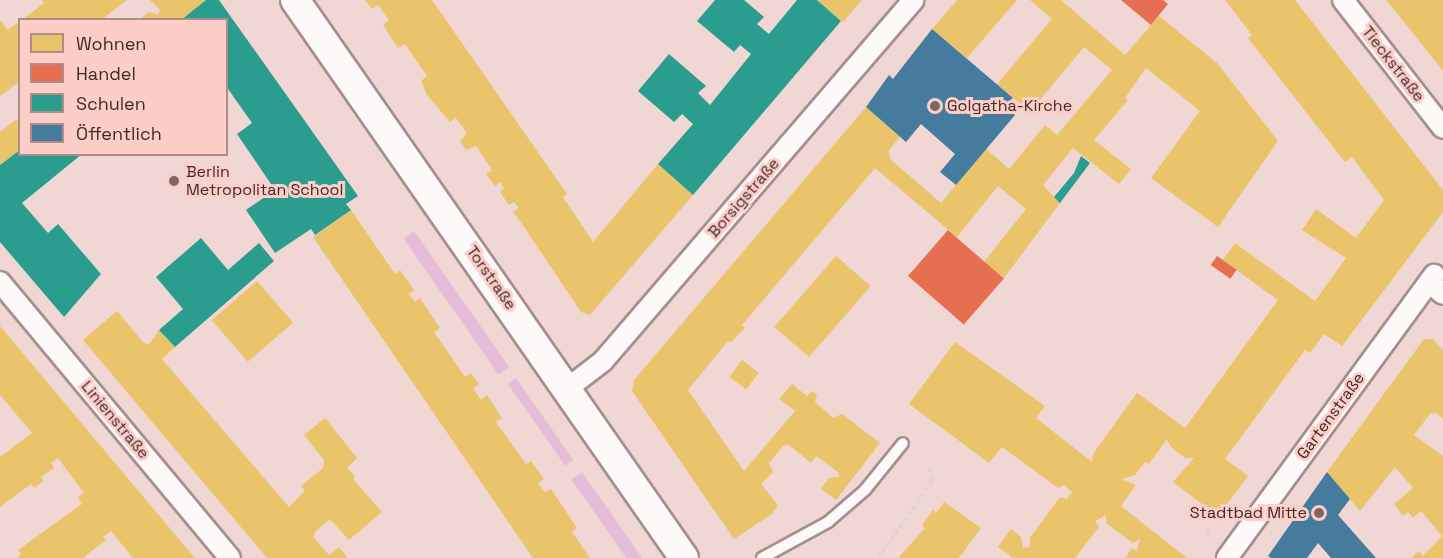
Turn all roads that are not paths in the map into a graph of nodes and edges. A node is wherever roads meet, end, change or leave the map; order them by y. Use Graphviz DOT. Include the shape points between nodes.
graph roads {
  1 [pos="295,0"];
  2 [pos="913,0"];
  3 [pos="1342,0"];
  4 [pos="1443,129"];
  5 [pos="0,282"];
  6 [pos="1435,284"];
  7 [pos="568,388"];
  8 [pos="903,443"];
  9 [pos="230,558"];
  10 [pos="684,558"];
  11 [pos="762,558"];
  12 [pos="1227,558"];
  1 -- 7 [label="main road, Torstraße"];
  2 -- 7 [label="street, Borsigstraße" via="603,361"];
  3 -- 4 [label="street, Tieckstraße"];
  5 -- 9 [label="street, Linienstraße"];
  6 -- 12 [label="street, Gartenstraße"];
  7 -- 10 [label="main road, Torstraße"];
  8 -- 11 [label="lane" via="865,490 828,522"];
}
